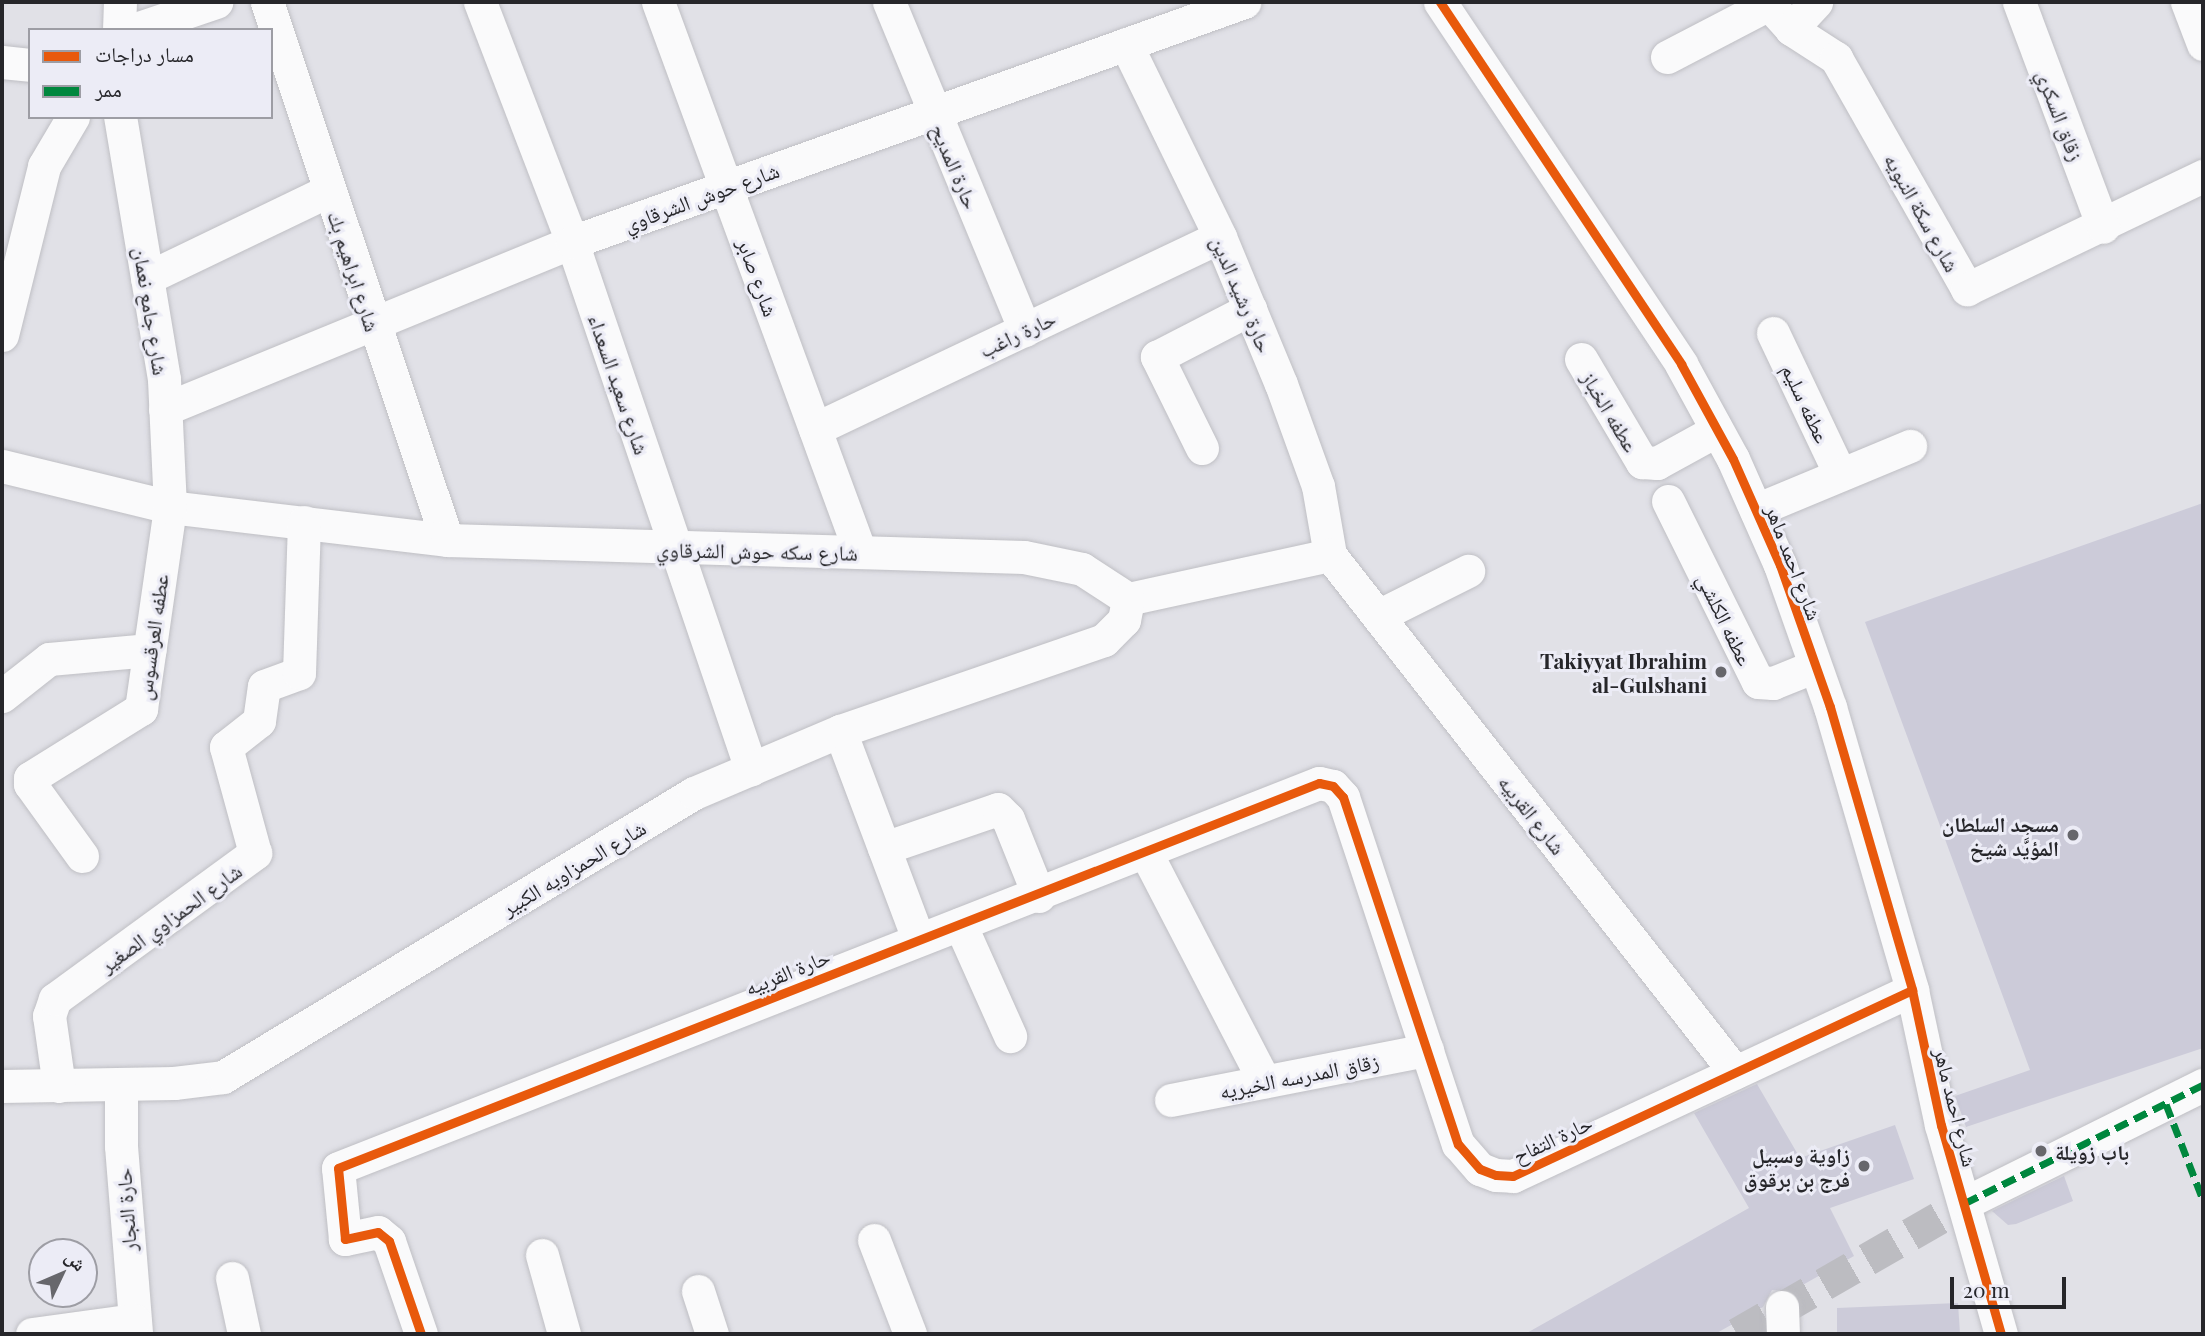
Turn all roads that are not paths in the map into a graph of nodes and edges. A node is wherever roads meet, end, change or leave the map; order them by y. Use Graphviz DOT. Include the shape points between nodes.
graph roads {
  1 [pos="120,2"];
  2 [pos="216,2"];
  3 [pos="267,2"];
  4 [pos="480,2"];
  5 [pos="658,2"];
  6 [pos="889,2"];
  7 [pos="1244,2"];
  8 [pos="1440,2"];
  9 [pos="1816,2"];
  10 [pos="2019,2"];
  11 [pos="1768,3"];
  12 [pos="119,28"];
  13 [pos="139,28"];
  14 [pos="1791,29"];
  15 [pos="1126,44"];
  16 [pos="1667,57"];
  17 [pos="2,62"];
  18 [pos="28,65"];
  19 [pos="934,113"];
  20 [pos="71,119"];
  21 [pos="120,119"];
  22 [pos="2203,176"];
  23 [pos="726,187"];
  24 [pos="328,191"];
  25 [pos="2103,228"];
  26 [pos="1220,237"];
  27 [pos="572,242"];
  28 [pos="147,278"];
  29 [pos="1250,309"];
  30 [pos="373,327"];
  31 [pos="1025,330"];
  32 [pos="1773,333"];
  33 [pos="2,335"];
  34 [pos="1581,359"];
  35 [pos="165,409"];
  36 [pos="814,429"];
  37 [pos="1717,430"];
  38 [pos="1910,446"];
  39 [pos="1202,448"];
  40 [pos="2,466"];
  41 [pos="1840,474"];
  42 [pos="1668,501"];
  43 [pos="170,507"];
  44 [pos="1756,510"];
  45 [pos="304,522"];
  46 [pos="447,540"];
  47 [pos="676,549"];
  48 [pos="860,552"];
  49 [pos="1330,555"];
  50 [pos="1468,571"];
  51 [pos="1128,599"];
  52 [pos="1378,617"];
  53 [pos="150,650"];
  54 [pos="1815,666"];
  55 [pos="2,696"];
  56 [pos="840,731"];
  57 [pos="751,769"];
  58 [pos="1319,783"];
  59 [pos="884,848"];
  60 [pos="1146,853"];
  61 [pos="82,856"];
  62 [pos="1039,896"];
  63 [pos="960,924"];
  64 [pos="918,938"];
  65 [pos="1912,990"];
  66 [pos="1010,1036"];
  67 [pos="1427,1050"];
  68 [pos="1735,1072"];
  69 [pos="1264,1081"];
  70 [pos="121,1085"];
  71 [pos="2203,1085"];
  72 [pos="2,1086"];
  73 [pos="59,1086"];
  74 [pos="1171,1100"];
  75 [pos="1965,1203"];
  76 [pos="874,1240"];
  77 [pos="542,1255"];
  78 [pos="232,1278"];
  79 [pos="698,1291"];
  80 [pos="135,1327"];
  81 [pos="32,1334"];
  82 [pos="244,1334"];
  83 [pos="421,1334"];
  84 [pos="564,1334"];
  85 [pos="712,1334"];
  86 [pos="910,1334"];
  87 [pos="2001,1334"];
  1 -- 12 [label="street"];
  2 -- 13 [label="street"];
  3 -- 24 [label="street, شارع ابراهيم بك"];
  4 -- 27 [label="street, شارع سعيد السعداء"];
  5 -- 23 [label="street, شارع صابر"];
  6 -- 19 [label="street, حارة المديح"];
  7 -- 15 [label="street, شارع حوش الشرقاوي"];
  8 -- 37 [label="street, شارع احمد ماهر" via="1674,353"];
  9 -- 14 [label="street"];
  10 -- 25 [label="street, زقاق السكري"];
  11 -- 14 [label="street, شارع سكة النبويه"];
  11 -- 16 [label="street"];
  14 -- 25 [label="street, شارع سكة النبويه" via="1836,58 1967,289"];
  15 -- 19 [label="street, شارع حوش الشرقاوي"];
  15 -- 26 [label="street, حارة رشيد الدين"];
  17 -- 18 [label="street"];
  19 -- 23 [label="street, شارع حوش الشرقاوي"];
  19 -- 31 [label="street, حارة المديح"];
  20 -- 33 [label="street" via="44,166"];
  21 -- 28 [label="street, شارع جامع نعمان"];
  22 -- 25 [label="street, شارع سكة النبويه"];
  23 -- 27 [label="street, شارع حوش الشرقاوي"];
  23 -- 36 [label="street, شارع صابر"];
  24 -- 28 [label="street"];
  24 -- 30 [label="street, شارع ابراهيم بك"];
  26 -- 29 [label="street, حارة رشيد الدين"];
  26 -- 31 [label="street, حارة راغب"];
  27 -- 30 [label="street, شارع حوش الشرقاوي"];
  27 -- 47 [label="street, شارع سعيد السعداء"];
  28 -- 35 [label="street, شارع جامع نعمان"];
  29 -- 39 [label="street" via="1157,357"];
  29 -- 49 [label="street, حارة رشيد الدين" via="1318,486"];
  30 -- 35 [label="street, شارع حوش الشرقاوي"];
  30 -- 46 [label="street, شارع ابراهيم بك"];
  31 -- 36 [label="street, حارة راغب"];
  32 -- 41 [label="street, عطفه سليم"];
  34 -- 37 [label="street, عطفه الخباز" via="1642,462 1657,463"];
  35 -- 43 [label="street, شارع جامع نعمان"];
  36 -- 48 [label="street, شارع صابر"];
  37 -- 44 [label="street, شارع احمد ماهر"];
  38 -- 41 [label="street"];
  40 -- 43 [label="street, شارع سكه حوش الشرقاوي"];
  41 -- 44 [label="street"];
  42 -- 54 [label="street, عطفه الكلشي" via="1758,682 1773,683"];
  43 -- 45 [label="street, شارع سكه حوش الشرقاوي"];
  43 -- 53 [label="street, عطفه العرقسوس"];
  44 -- 54 [label="street, شارع احمد ماهر"];
  45 -- 46 [label="street, شارع سكه حوش الشرقاوي"];
  45 -- 73 [label="street, شارع الحمزاوي الصغير" via="299,673 264,686 259,721 226,747 255,853 55,999 49,1016"];
  46 -- 47 [label="street, شارع سكه حوش الشرقاوي"];
  47 -- 48 [label="street, شارع سكه حوش الشرقاوي"];
  47 -- 57 [label="street, شارع سعيد السعداء"];
  48 -- 51 [label="street, شارع سكه حوش الشرقاوي" via="1052,561 1082,569"];
  49 -- 51 [label="street"];
  49 -- 52 [label="street, شارع القربيه"];
  50 -- 52 [label="street"];
  51 -- 56 [label="street, شارع الحمزاويه الكبير" via="1124,620 1104,640"];
  52 -- 68 [label="street, شارع القربيه"];
  53 -- 55 [label="street" via="49,659"];
  53 -- 61 [label="street, عطفه العرقسوس" via="138,712 30,778"];
  54 -- 65 [label="street, شارع احمد ماهر"];
  56 -- 57 [label="street, شارع الحمزاويه الكبير"];
  56 -- 59 [label="street"];
  57 -- 70 [label="street, شارع الحمزاويه الكبير" via="694,793 223,1077"];
  58 -- 60 [label="street, حارة القربيه"];
  58 -- 67 [label="street, حارة التفاح" via="1333,786 1343,797"];
  59 -- 62 [label="street" via="998,809 1009,819"];
  59 -- 64 [label="street"];
  60 -- 62 [label="street, حارة القربيه"];
  60 -- 69 [label="street"];
  62 -- 63 [label="street, حارة القربيه"];
  63 -- 64 [label="street, حارة القربيه"];
  63 -- 66 [label="street"];
  64 -- 83 [label="street, حارة القربيه" via="338,1168 345,1239 378,1232 389,1241"];
  65 -- 68 [label="street, حارة التفاح"];
  65 -- 75 [label="street, شارع احمد ماهر"];
  67 -- 68 [label="street, حارة التفاح" via="1458,1144 1480,1169 1496,1175 1513,1176"];
  67 -- 69 [label="street, زقاق المدرسه الخيريه"];
  69 -- 74 [label="street, زقاق المدرسه الخيريه"];
  70 -- 73 [label="street, شارع الحمزاويه الكبير"];
  70 -- 80 [label="street, حارة النجار"];
  71 -- 75 [label="street"];
  72 -- 73 [label="street, شارع الحمزاويه الكبير"];
  75 -- 87 [label="street, شارع احمد ماهر"];
  76 -- 86 [label="street"];
  77 -- 84 [label="street"];
  78 -- 82 [label="street"];
  79 -- 85 [label="street"];
  80 -- 81 [label="street"];
}
